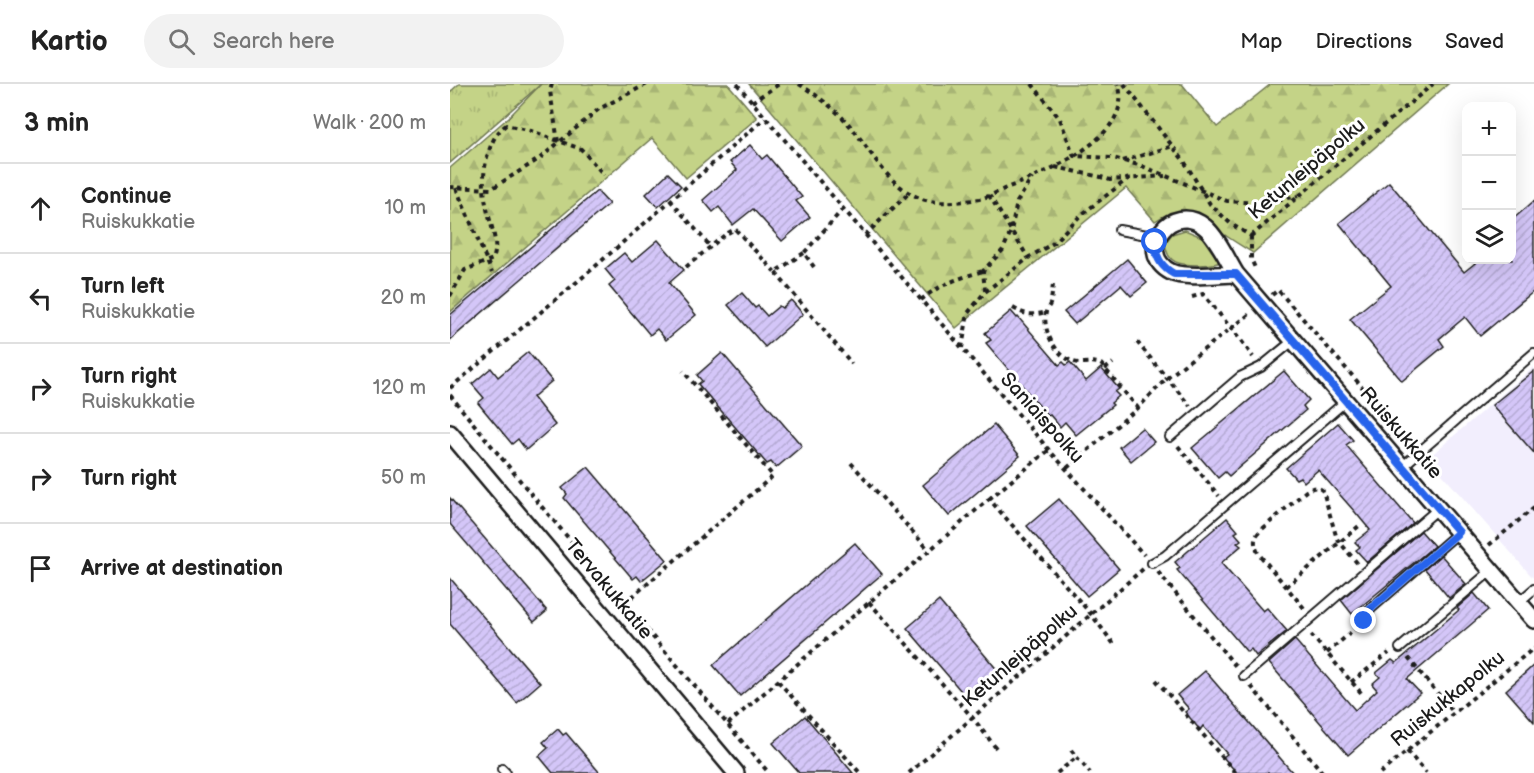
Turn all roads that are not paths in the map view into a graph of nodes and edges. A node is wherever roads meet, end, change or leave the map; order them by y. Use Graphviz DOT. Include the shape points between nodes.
graph roads {
  1 [pos="1119,230"];
  2 [pos="1158,237"];
  3 [pos="1236,274"];
  4 [pos="1294,340"];
  5 [pos="1534,353"];
  6 [pos="1346,401"];
  7 [pos="450,433"];
  8 [pos="1170,437"];
  9 [pos="1408,461"];
  10 [pos="1439,508"];
  11 [pos="1459,532"];
  12 [pos="1152,563"];
  13 [pos="1492,570"];
  14 [pos="1534,590"];
  15 [pos="1519,602"];
  16 [pos="1367,612"];
  17 [pos="1534,620"];
  18 [pos="1400,648"];
  19 [pos="1244,676"];
  20 [pos="736,773"];
  1 -- 2 [label="lane"];
  2 -- 3 [label="street" via="1156,254 1174,274"];
  2 -- 3 [label="street, Ruiskukkatie" via="1181,219 1199,223 1209,231"];
  3 -- 4 [label="street, Ruiskukkatie"];
  4 -- 6 [label="street, Ruiskukkatie"];
  4 -- 8 [label="lane" via="1261,367 1240,377"];
  5 -- 9 [label="lane"];
  6 -- 9 [label="street, Ruiskukkatie"];
  6 -- 12 [label="lane"];
  7 -- 20 [label="street, Tervakukkatie"];
  9 -- 10 [label="street, Ruiskukkatie"];
  10 -- 11 [label="street, Ruiskukkatie"];
  10 -- 19 [label="lane"];
  11 -- 13 [label="street, Ruiskukkatie"];
  11 -- 16 [label="lane"];
  13 -- 15 [label="street, Ruiskukkatie"];
  13 -- 18 [label="lane"];
  14 -- 15 [label="lane"];
  15 -- 17 [label="street, Ruiskukkatie"];
}
